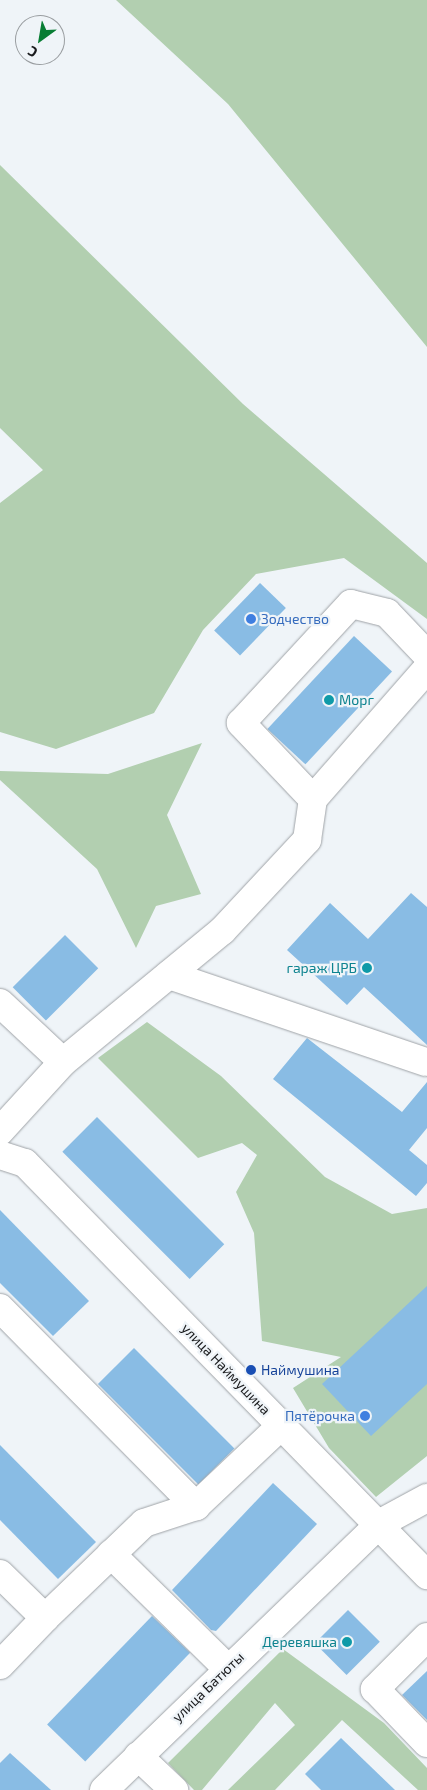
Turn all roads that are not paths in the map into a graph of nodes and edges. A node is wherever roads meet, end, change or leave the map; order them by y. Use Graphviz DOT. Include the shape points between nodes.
graph roads {
  1 [pos="427,655"];
  2 [pos="427,670"];
  3 [pos="313,799"];
  4 [pos="168,975"];
  5 [pos="0,1003"];
  6 [pos="63,1062"];
  7 [pos="426,1062"];
  8 [pos="0,1131"];
  9 [pos="12,1159"];
  10 [pos="0,1308"];
  11 [pos="281,1426"];
  12 [pos="427,1498"];
  13 [pos="196,1506"];
  14 [pos="378,1524"];
  15 [pos="111,1554"];
  16 [pos="0,1574"];
  17 [pos="427,1575"];
  18 [pos="45,1618"];
  19 [pos="427,1637"];
  20 [pos="0,1665"];
  21 [pos="228,1669"];
  22 [pos="427,1743"];
  23 [pos="138,1756"];
  24 [pos="104,1790"];
  25 [pos="174,1790"];
  1 -- 3 [label="street" via="387,613 351,604 241,723"];
  2 -- 3 [label="street"];
  3 -- 4 [label="street" via="307,840 222,932"];
  4 -- 6 [label="street"];
  4 -- 7 [label="street"];
  5 -- 6 [label="street"];
  6 -- 8 [label="street"];
  9 -- 11 [label="street, улица Наймушина"];
  10 -- 13 [label="street"];
  11 -- 13 [label="street"];
  11 -- 14 [label="street, улица Наймушина"];
  12 -- 14 [label="street, улица Батюты"];
  13 -- 15 [label="street" via="144,1523"];
  14 -- 17 [label="street, улица Наймушина"];
  14 -- 21 [label="street, улица Батюты"];
  15 -- 18 [label="street"];
  15 -- 21 [label="street"];
  16 -- 18 [label="street"];
  18 -- 20 [label="street"];
  19 -- 22 [label="street" via="375,1689"];
  21 -- 23 [label="street, улица Батюты"];
  23 -- 24 [label="street, улица Батюты"];
  23 -- 25 [label="street"];
}
